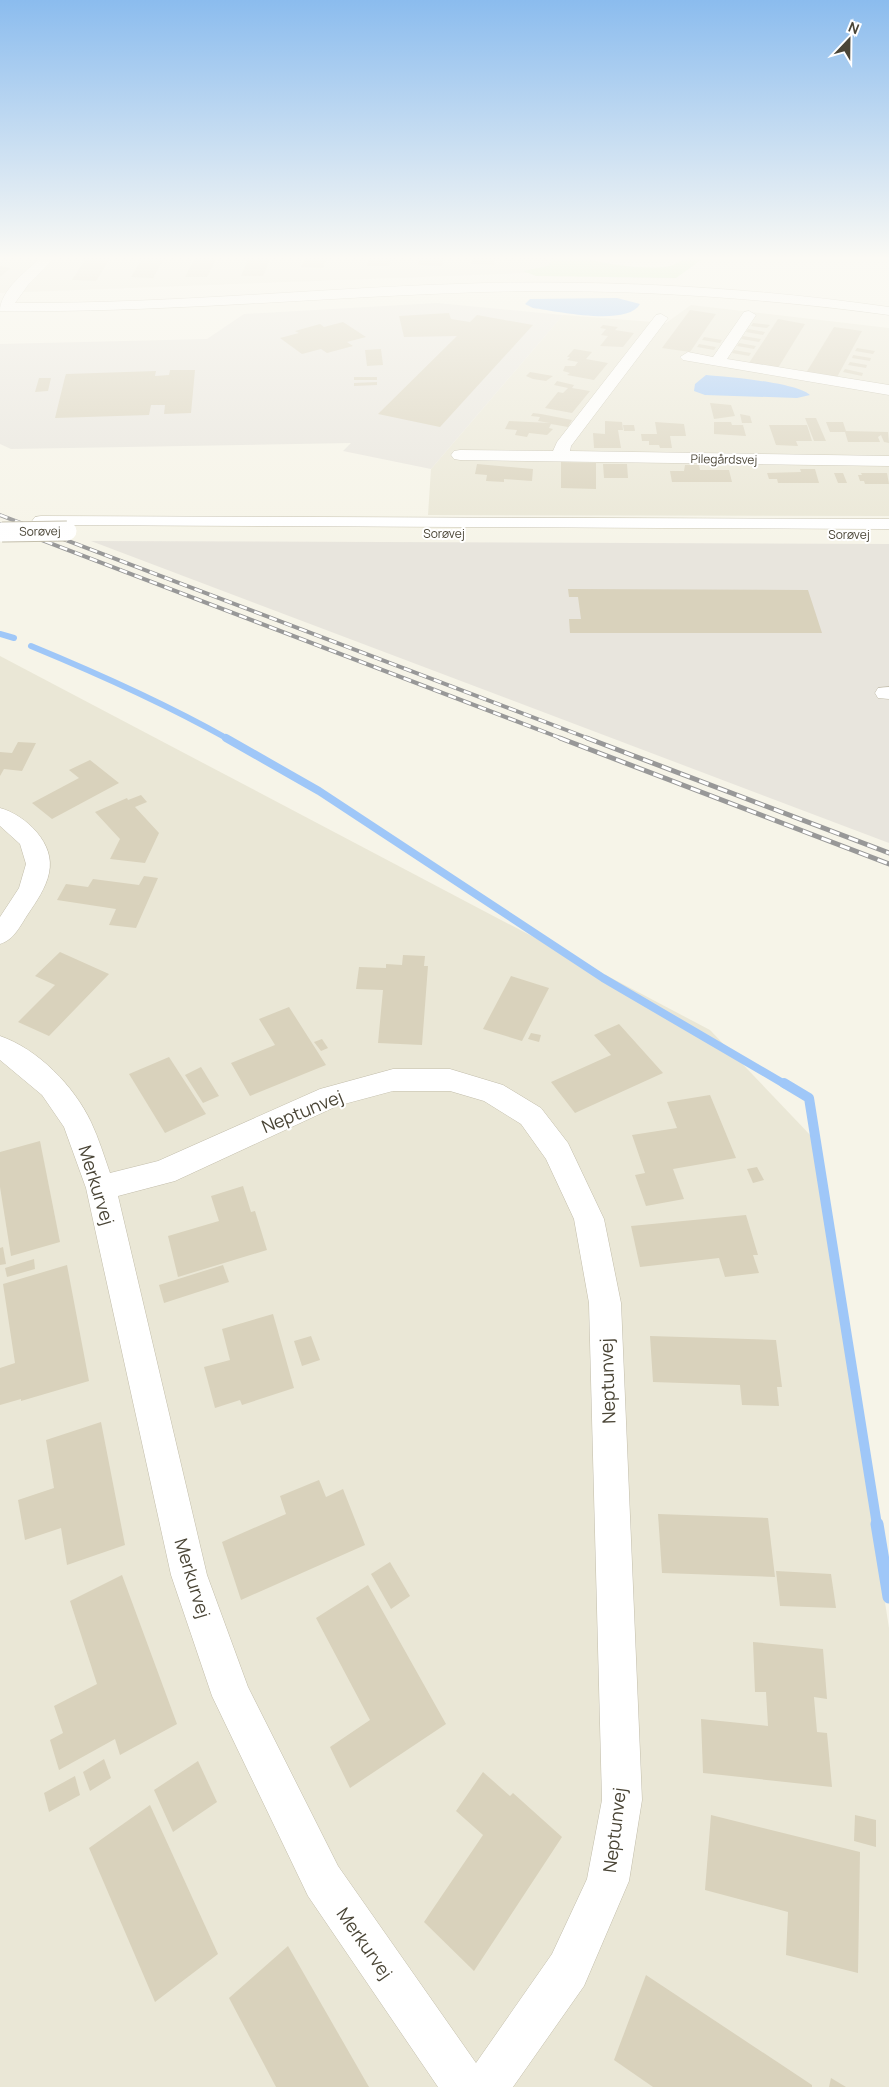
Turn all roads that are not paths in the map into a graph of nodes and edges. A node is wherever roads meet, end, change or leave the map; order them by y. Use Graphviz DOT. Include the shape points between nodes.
graph roads {
  1 [pos="633,354"];
  2 [pos="722,354"];
  3 [pos="688,357"];
  4 [pos="717,362"];
  5 [pos="889,390"];
  6 [pos="460,455"];
  7 [pos="560,457"];
  8 [pos="889,461"];
  9 [pos="889,524"];
  10 [pos="1,528"];
  11 [pos="889,534"];
  12 [pos="0,816"];
  13 [pos="0,935"];
  14 [pos="0,1047"];
  15 [pos="101,1188"];
  16 [pos="465,2087"];
  17 [pos="486,2087"];
  1 -- 7 [label="street" via="563,446"];
  2 -- 4 [label="street"];
  3 -- 4 [label="street"];
  4 -- 5 [label="street"];
  6 -- 7 [label="street, Pilegårdsvej"];
  7 -- 8 [label="street, Pilegårdsvej"];
  9 -- 10 [label="street, Sorøvej" via="42,521"];
  10 -- 11 [label="street, Sorøvej, bridge" via="67,531"];
  12 -- 13 [label="street" via="18,827 32,842 37,859 37,874"];
  14 -- 15 [label="street, Merkurvej" via="17,1056 52,1087 76,1123"];
  15 -- 16 [label="street, Merkurvej" via="189,1575 232,1696 323,1881"];
  15 -- 17 [label="street, Neptunvej" via="164,1172 330,1097 393,1080 450,1080 493,1093 531,1116 558,1152 589,1219 604,1303 622,1800 608,1881 568,1970"];
}
